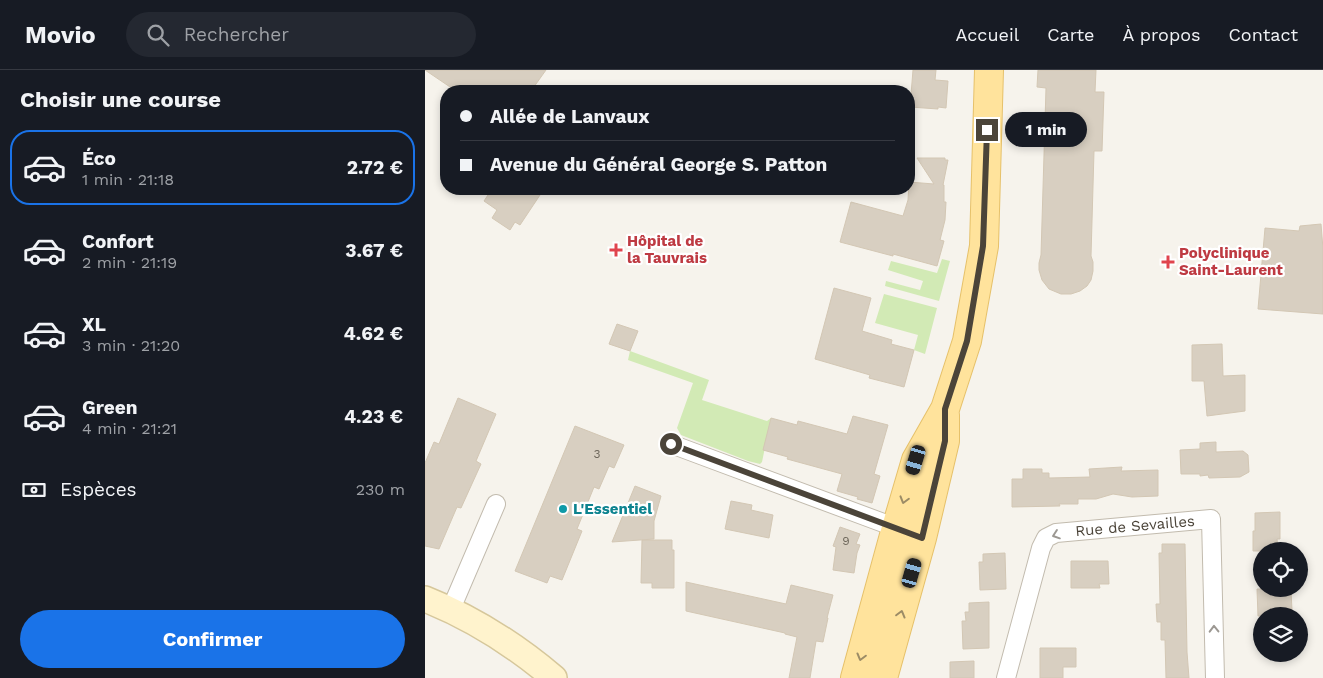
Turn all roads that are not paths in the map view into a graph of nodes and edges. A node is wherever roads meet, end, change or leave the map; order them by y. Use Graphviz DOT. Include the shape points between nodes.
graph roads {
  1 [pos="989,70"];
  2 [pos="945,409"];
  3 [pos="671,444"];
  4 [pos="496,504"];
  5 [pos="896,528"];
  6 [pos="922,538"];
  7 [pos="425,599"];
  8 [pos="451,609"];
  9 [pos="425,613"];
  10 [pos="531,678"];
  11 [pos="554,678"];
  12 [pos="855,678"];
  13 [pos="883,678"];
  14 [pos="1006,678"];
  15 [pos="1215,678"];
  1 -- 2 [label="main road" via="983,246 967,341"];
  2 -- 5 [label="main road, one-way" via="916,460"];
  2 -- 6 [label="main road" via="945,441"];
  3 -- 5 [label="street"];
  4 -- 8 [label="street"];
  5 -- 6 [label="street"];
  5 -- 12 [label="main road, one-way"];
  13 -- 6 [label="main road, one-way"];
  7 -- 8 [label="street"];
  8 -- 11 [label="street" via="527,655"];
  9 -- 10 [label="street" via="475,638"];
  15 -- 14 [label="street, Rue de Sevailles, one-way" via="1211,518 1056,533 1046,538"];
}
